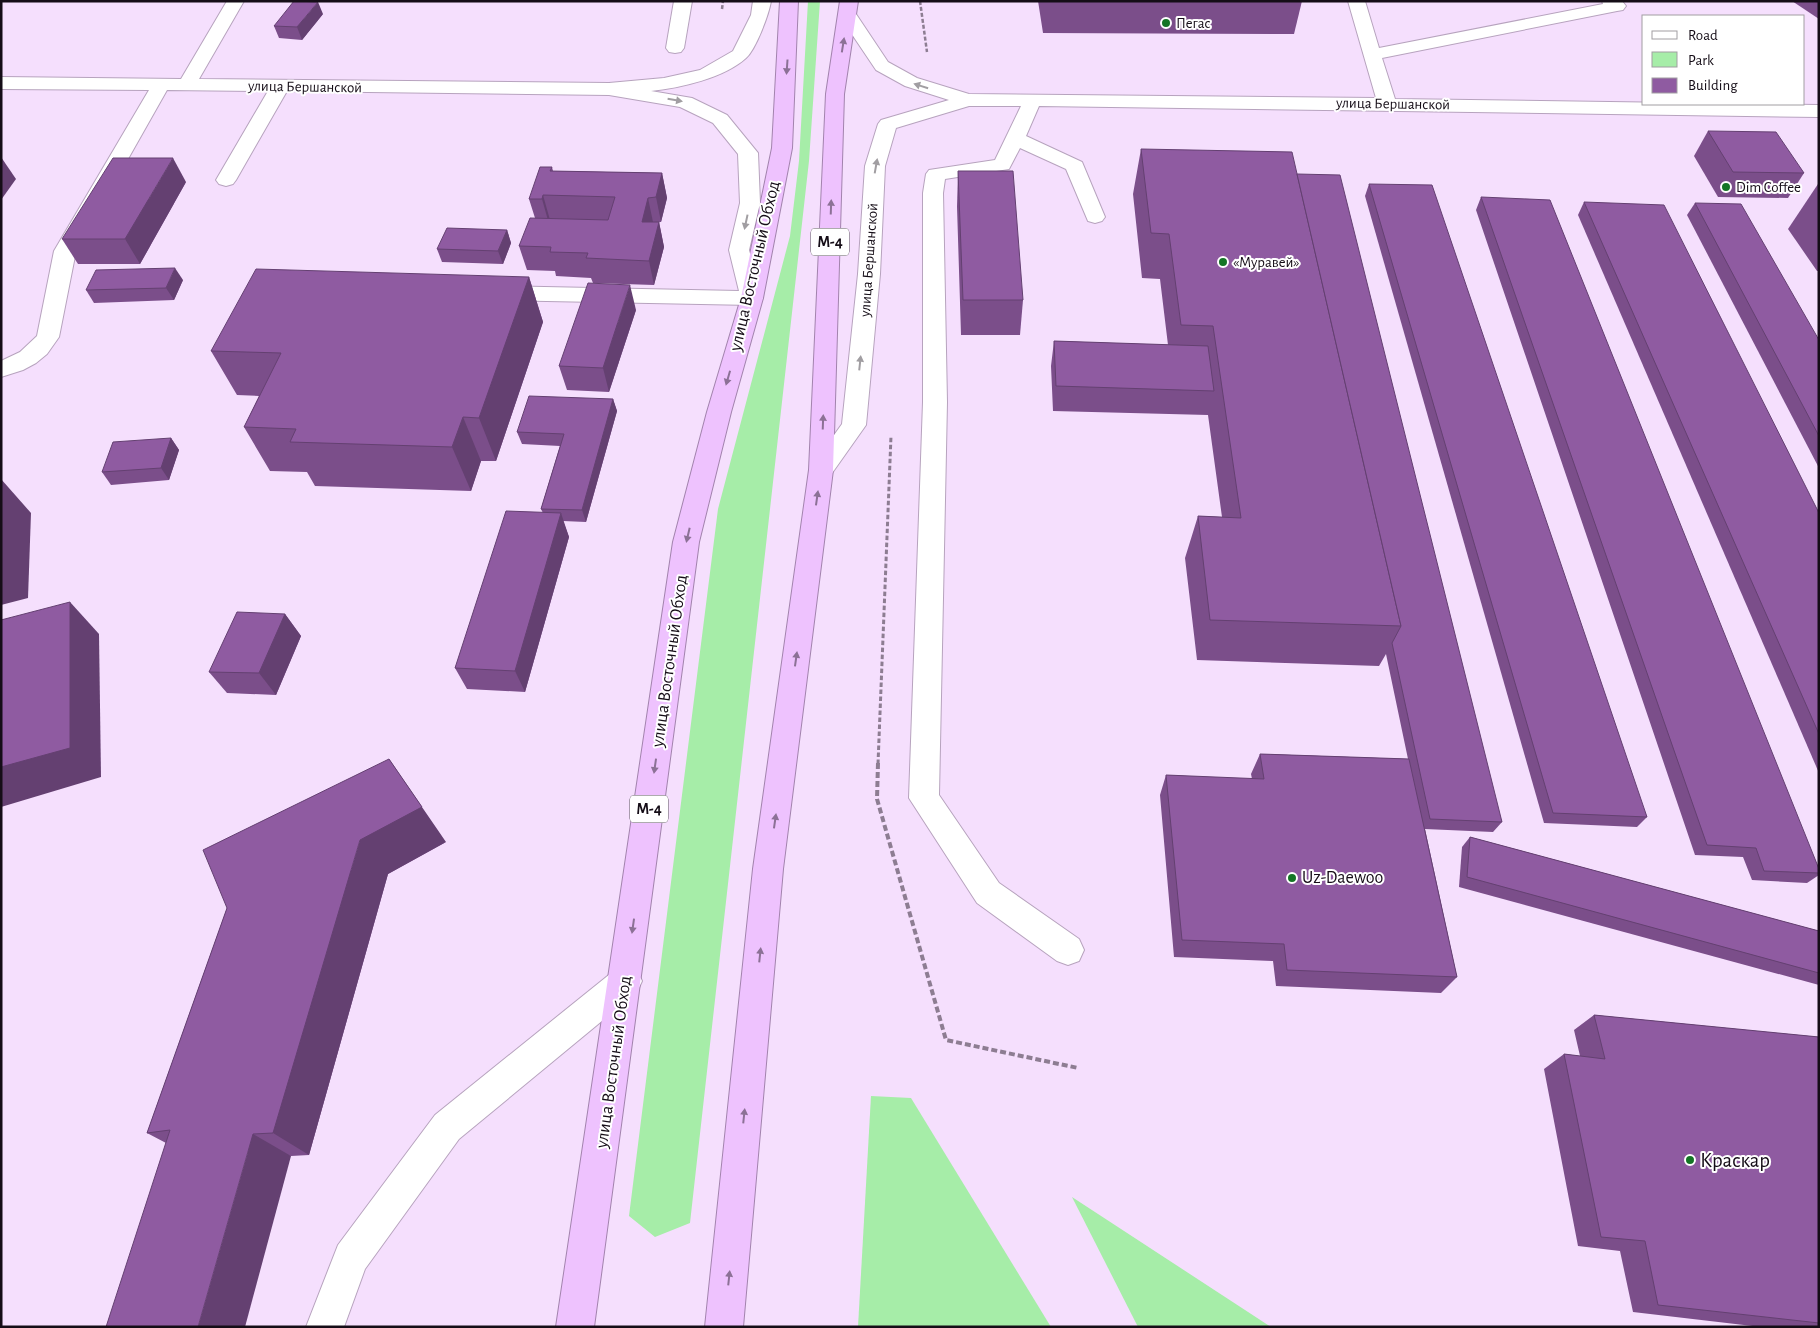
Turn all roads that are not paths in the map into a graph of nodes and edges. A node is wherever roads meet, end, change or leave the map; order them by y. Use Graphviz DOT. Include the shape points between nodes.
graph roads {
  1 [pos="236,1"];
  2 [pos="683,1"];
  3 [pos="762,1"];
  4 [pos="788,1"];
  5 [pos="1356,1"];
  6 [pos="1610,1"];
  7 [pos="848,8"];
  8 [pos="675,48"];
  9 [pos="1371,54"];
  10 [pos="1,83"];
  11 [pos="161,85"];
  12 [pos="187,85"];
  13 [pos="280,86"];
  14 [pos="609,89"];
  15 [pos="968,100"];
  16 [pos="1033,100"];
  17 [pos="1387,104"];
  18 [pos="1819,111"];
  19 [pos="1015,138"];
  20 [pos="226,180"];
  21 [pos="1095,217"];
  22 [pos="473,293"];
  23 [pos="752,298"];
  24 [pos="1,369"];
  25 [pos="821,470"];
  26 [pos="1068,950"];
  27 [pos="626,981"];
  28 [pos="325,1327"];
  29 [pos="575,1327"];
  30 [pos="724,1327"];
  1 -- 12 [label="street"];
  2 -- 8 [label="street"];
  3 -- 14 [label="street, улица Бершанской" via="760,15 740,54 706,74 664,84"];
  4 -- 23 [label="highway, улица Восточный Обход / М-4, one-way" via="782,148"];
  5 -- 9 [label="street"];
  6 -- 9 [label="street" via="1617,6"];
  15 -- 7 [label="street, улица Бершанской, one-way" via="912,82 882,66"];
  25 -- 7 [label="highway, М-4, one-way" via="836,94"];
  9 -- 17 [label="street"];
  10 -- 11 [label="street, улица Бершанской"];
  11 -- 12 [label="street, улица Бершанской"];
  11 -- 24 [label="street" via="65,251 48,337 41,348 26,359"];
  12 -- 13 [label="street, улица Бершанской"];
  13 -- 14 [label="street, улица Бершанской"];
  13 -- 20 [label="street"];
  14 -- 23 [label="street, улица Бершанской, one-way" via="685,102 720,119 748,152 750,203 739,250"];
  15 -- 16 [label="street, улица Бершанской"];
  25 -- 15 [label="street, улица Бершанской, one-way" via="854,425 869,274 875,166 888,124"];
  16 -- 17 [label="street, улица Бершанской"];
  16 -- 19 [label="street"];
  17 -- 18 [label="street, улица Бершанской"];
  19 -- 21 [label="street" via="1075,166"];
  19 -- 26 [label="street" via="1002,165 936,174 933,193 935,402 924,798 988,893"];
  22 -- 23 [label="street"];
  23 -- 27 [label="highway, улица Восточный Обход / М-4, one-way" via="718,412 686,542"];
  30 -- 25 [label="highway, М-4, one-way" via="768,869"];
  27 -- 28 [label="street" via="447,1127 351,1258"];
  27 -- 29 [label="highway, улица Восточный Обход / М-4"];
}
